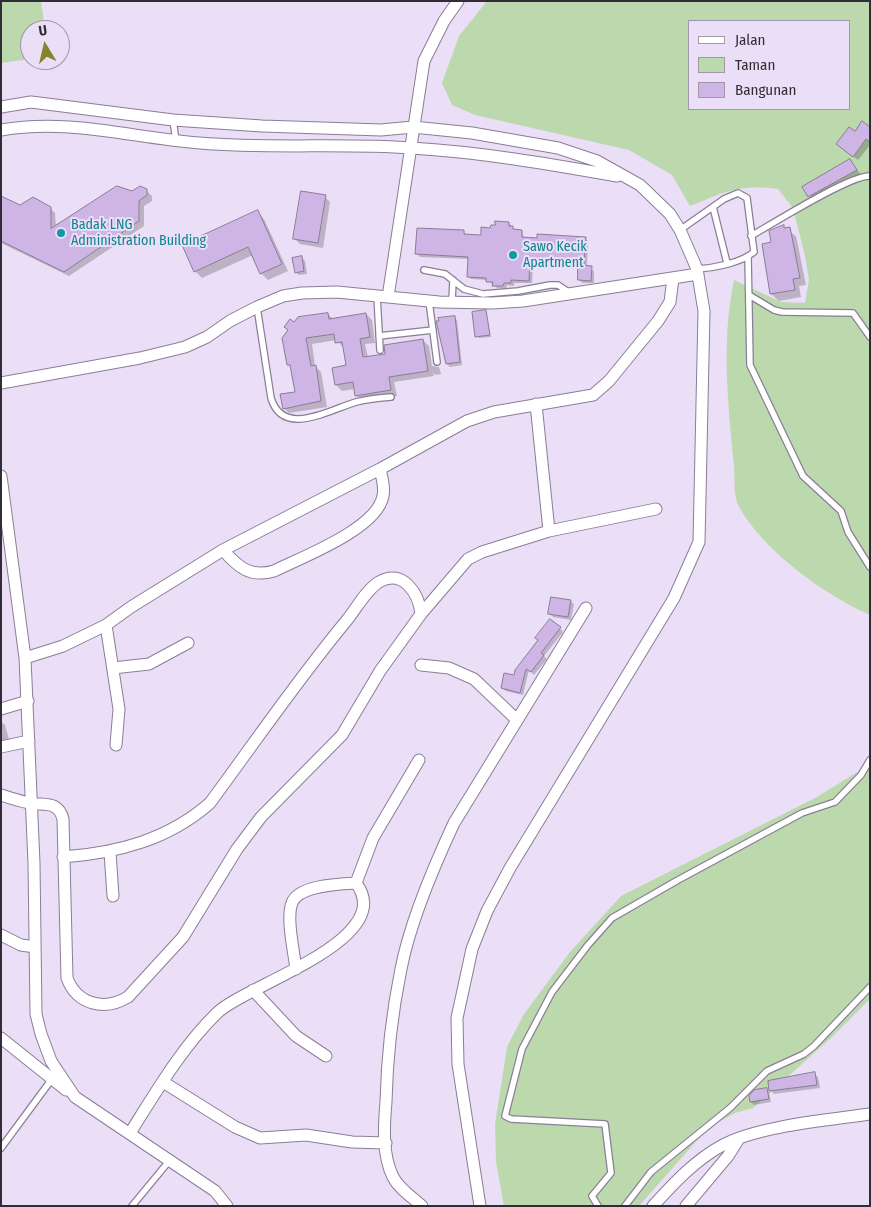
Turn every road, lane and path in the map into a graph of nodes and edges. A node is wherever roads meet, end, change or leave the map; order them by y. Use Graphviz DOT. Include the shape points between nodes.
graph roads {
  1 [pos="458,1"];
  2 [pos="1,107"];
  3 [pos="93,109"];
  4 [pos="173,120"];
  5 [pos="413,127"];
  6 [pos="89,128"];
  7 [pos="1,130"];
  8 [pos="176,141"];
  9 [pos="412,148"];
  10 [pos="870,176"];
  11 [pos="624,177"];
  12 [pos="713,207"];
  13 [pos="680,230"];
  14 [pos="751,236"];
  15 [pos="748,256"];
  16 [pos="727,263"];
  17 [pos="424,270"];
  18 [pos="698,272"];
  19 [pos="673,278"];
  20 [pos="453,280"];
  21 [pos="570,293"];
  22 [pos="749,295"];
  23 [pos="382,296"];
  24 [pos="429,301"];
  25 [pos="452,302"];
  26 [pos="256,307"];
  27 [pos="433,330"];
  28 [pos="379,336"];
  29 [pos="870,337"];
  30 [pos="380,350"];
  31 [pos="437,362"];
  32 [pos="1,383"];
  33 [pos="391,397"];
  34 [pos="536,404"];
  35 [pos="380,469"];
  36 [pos="1,476"];
  37 [pos="656,509"];
  38 [pos="549,531"];
  39 [pos="223,550"];
  40 [pos="870,566"];
  41 [pos="13,575"];
  42 [pos="1,578"];
  43 [pos="586,608"];
  44 [pos="421,614"];
  45 [pos="106,625"];
  46 [pos="188,643"];
  47 [pos="26,658"];
  48 [pos="421,665"];
  49 [pos="113,668"];
  50 [pos="28,701"];
  51 [pos="1,709"];
  52 [pos="517,720"];
  53 [pos="29,741"];
  54 [pos="116,745"];
  55 [pos="1,747"];
  56 [pos="419,760"];
  57 [pos="870,760"];
  58 [pos="1,795"];
  59 [pos="32,803"];
  60 [pos="110,852"];
  61 [pos="63,857"];
  62 [pos="356,884"];
  63 [pos="113,896"];
  64 [pos="1,935"];
  65 [pos="35,947"];
  66 [pos="296,969"];
  67 [pos="870,987"];
  68 [pos="253,990"];
  69 [pos="1,1038"];
  70 [pos="326,1056"];
  71 [pos="52,1079"];
  72 [pos="163,1082"];
  73 [pos="75,1097"];
  74 [pos="870,1114"];
  75 [pos="130,1133"];
  76 [pos="738,1140"];
  77 [pos="386,1143"];
  78 [pos="1,1148"];
  79 [pos="170,1160"];
  80 [pos="132,1206"];
  81 [pos="228,1206"];
  82 [pos="422,1206"];
  83 [pos="480,1206"];
  84 [pos="598,1206"];
  85 [pos="625,1206"];
  86 [pos="653,1206"];
  87 [pos="686,1206"];
  1 -- 5 [label="street" via="424,61"];
  2 -- 3 [label="street" via="31,102"];
  3 -- 4 [label="street"];
  3 -- 6 [label="street"];
  4 -- 5 [label="street" via="381,130"];
  4 -- 8 [label="lane"];
  5 -- 9 [label="street"];
  5 -- 11 [label="street" via="472,133 558,148 597,161"];
  6 -- 7 [label="street" via="54,126"];
  6 -- 8 [label="street"];
  8 -- 9 [label="street"];
  9 -- 11 [label="street"];
  9 -- 23 [label="street"];
  10 -- 14 [label="lane" via="860,176"];
  11 -- 13 [label="street" via="652,196"];
  12 -- 13 [label="lane"];
  12 -- 14 [label="lane" via="731,195 743,194 747,198"];
  12 -- 16 [label="lane"];
  13 -- 18 [label="street"];
  14 -- 15 [label="lane" via="754,249"];
  15 -- 16 [label="lane"];
  15 -- 22 [label="lane"];
  16 -- 18 [label="lane"];
  17 -- 20 [label="lane" via="445,274"];
  18 -- 19 [label="street"];
  18 -- 83 [label="street" via="704,311 699,542 674,598 510,868 487,911 472,949 457,1018 458,1064"];
  19 -- 21 [label="street"];
  19 -- 34 [label="street" via="670,302 658,321 601,391 584,398"];
  20 -- 21 [label="lane" via="464,289 483,294 550,284"];
  20 -- 25 [label="lane"];
  21 -- 25 [label="street" via="492,303"];
  22 -- 29 [label="lane" via="782,312 852,313"];
  22 -- 40 [label="lane" via="750,365 803,476 841,511 848,532"];
  23 -- 24 [label="street"];
  23 -- 26 [label="street" via="302,293 283,296"];
  23 -- 28 [label="lane"];
  24 -- 25 [label="street"];
  24 -- 27 [label="lane"];
  26 -- 32 [label="street" via="185,347"];
  26 -- 33 [label="lane" via="271,398 281,416 303,418 325,414 355,402"];
  27 -- 28 [label="lane"];
  27 -- 31 [label="lane"];
  28 -- 30 [label="lane"];
  34 -- 35 [label="street" via="467,421"];
  34 -- 38 [label="street"];
  35 -- 39 [label="street"];
  35 -- 39 [label="street" via="383,496 372,516 355,529 274,571 263,574 248,572 238,567"];
  36 -- 41 [label="street"];
  37 -- 38 [label="street"];
  38 -- 44 [label="street" via="468,559"];
  39 -- 45 [label="street"];
  41 -- 42 [label="street"];
  41 -- 47 [label="street"];
  43 -- 52 [label="street"];
  44 -- 60 [label="street" via="420,601 405,583 393,579 379,582 328,643 210,803 159,836"];
  44 -- 61 [label="street" via="380,671 342,735 260,817 183,937 128,997 118,1003 105,1006 90,1003 71,988 67,978"];
  45 -- 47 [label="street" via="63,646"];
  45 -- 49 [label="street"];
  46 -- 49 [label="street" via="150,664"];
  47 -- 50 [label="street"];
  48 -- 52 [label="street" via="449,668 474,679"];
  49 -- 54 [label="street" via="118,709"];
  50 -- 51 [label="street"];
  50 -- 53 [label="street"];
  52 -- 77 [label="street" via="454,823 438,858 401,968 387,1068"];
  53 -- 55 [label="street"];
  53 -- 59 [label="street"];
  56 -- 62 [label="street" via="373,838"];
  57 -- 84 [label="lane" via="861,775 835,802 802,813 617,914 588,944 552,992 522,1049 505,1116 511,1119 605,1124 611,1174 592,1196"];
  58 -- 59 [label="street"];
  59 -- 61 [label="street" via="47,803 60,811 63,818"];
  59 -- 65 [label="street"];
  60 -- 61 [label="street"];
  60 -- 63 [label="street"];
  62 -- 66 [label="street" via="362,892 357,926 338,944"];
  62 -- 66 [label="street" via="332,884 306,890 294,900 291,911"];
  64 -- 65 [label="street" via="21,945"];
  65 -- 73 [label="street" via="36,1014 41,1034 51,1061"];
  66 -- 68 [label="street"];
  67 -- 85 [label="lane" via="814,1046 767,1071 730,1108 651,1172"];
  68 -- 70 [label="street" via="296,1036"];
  68 -- 72 [label="street" via="219,1011 200,1031"];
  69 -- 71 [label="street"];
  71 -- 73 [label="street"];
  71 -- 78 [label="lane"];
  72 -- 75 [label="street"];
  72 -- 77 [label="street" via="235,1127 260,1138 306,1135"];
  73 -- 75 [label="street"];
  74 -- 76 [label="street" via="792,1126"];
  75 -- 79 [label="street"];
  76 -- 86 [label="street" via="724,1144 697,1162"];
  76 -- 87 [label="street"];
  77 -- 82 [label="street" via="392,1176"];
  79 -- 80 [label="lane"];
  79 -- 81 [label="street" via="214,1191"];
}
